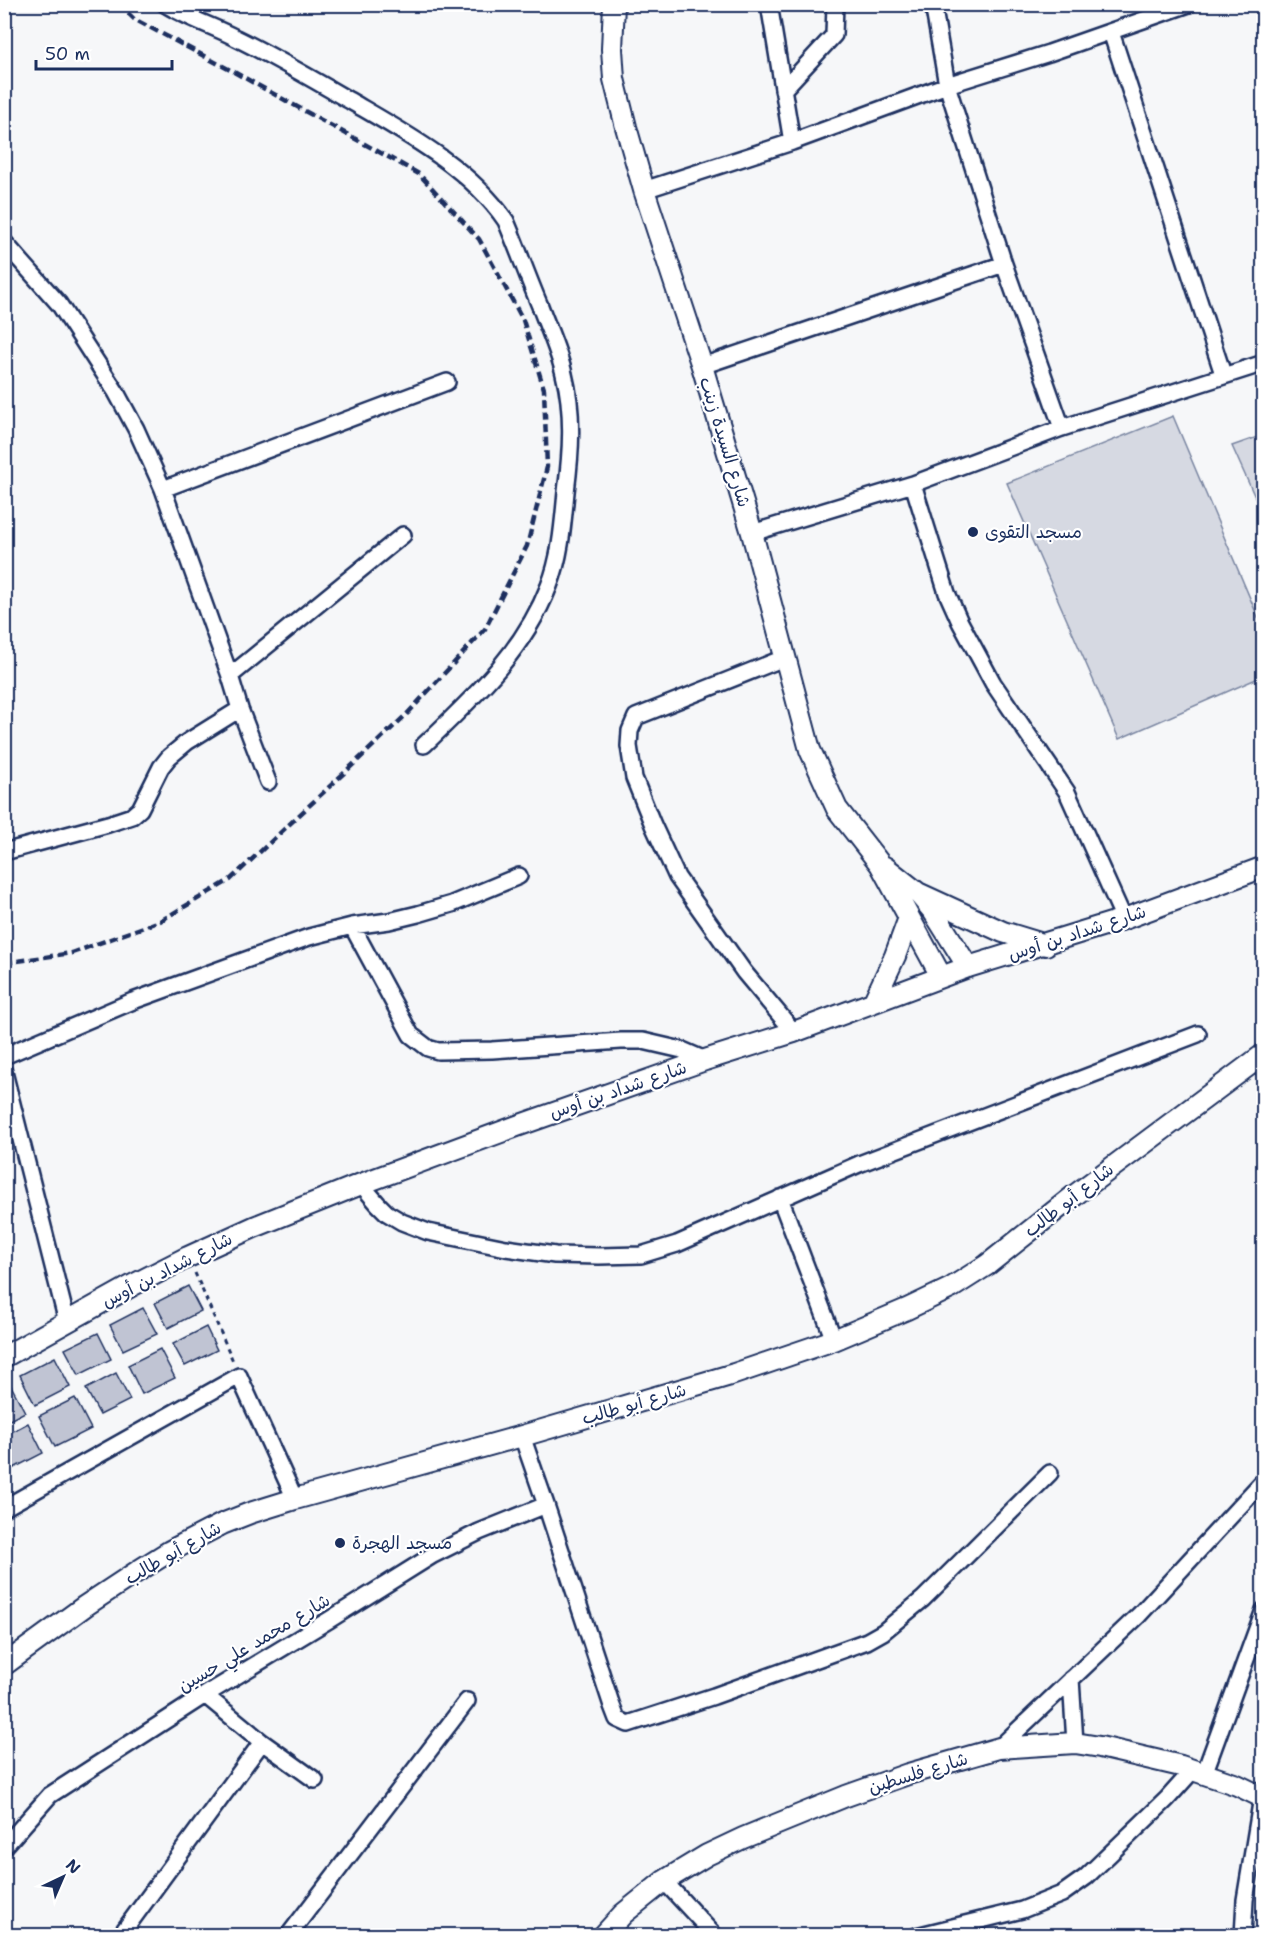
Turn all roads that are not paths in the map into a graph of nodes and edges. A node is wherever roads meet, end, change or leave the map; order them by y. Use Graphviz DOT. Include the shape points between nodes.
graph roads {
  1 [pos="165,4"];
  2 [pos="614,4"];
  3 [pos="769,4"];
  4 [pos="835,4"];
  5 [pos="933,4"];
  6 [pos="1189,4"];
  7 [pos="1111,32"];
  8 [pos="947,85"];
  9 [pos="783,90"];
  10 [pos="792,142"];
  11 [pos="644,190"];
  12 [pos="4,242"];
  13 [pos="1004,264"];
  14 [pos="1263,363"];
  15 [pos="702,366"];
  16 [pos="1223,374"];
  17 [pos="447,382"];
  18 [pos="1062,428"];
  19 [pos="913,484"];
  20 [pos="163,489"];
  21 [pos="752,533"];
  22 [pos="403,535"];
  23 [pos="784,658"];
  24 [pos="230,676"];
  25 [pos="240,709"];
  26 [pos="423,745"];
  27 [pos="268,782"];
  28 [pos="4,852"];
  29 [pos="880,864"];
  30 [pos="1259,873"];
  31 [pos="519,876"];
  32 [pos="918,893"];
  33 [pos="909,918"];
  34 [pos="1124,919"];
  35 [pos="352,926"];
  36 [pos="1046,945"];
  37 [pos="968,967"];
  38 [pos="941,976"];
  39 [pos="874,1001"];
  40 [pos="794,1032"];
  41 [pos="1198,1034"];
  42 [pos="1263,1039"];
  43 [pos="1263,1054"];
  44 [pos="4,1056"];
  45 [pos="705,1060"];
  46 [pos="4,1072"];
  47 [pos="1231,1078"];
  48 [pos="361,1184"];
  49 [pos="780,1198"];
  50 [pos="67,1322"];
  51 [pos="834,1340"];
  52 [pos="4,1357"];
  53 [pos="522,1436"];
  54 [pos="1050,1473"];
  55 [pos="1263,1480"];
  56 [pos="295,1499"];
  57 [pos="546,1505"];
  58 [pos="4,1508"];
  59 [pos="1263,1610"];
  60 [pos="4,1665"];
  61 [pos="1071,1679"];
  62 [pos="205,1695"];
  63 [pos="467,1701"];
  64 [pos="262,1742"];
  65 [pos="1075,1743"];
  66 [pos="999,1748"];
  67 [pos="1198,1772"];
  68 [pos="315,1780"];
  69 [pos="1263,1797"];
  70 [pos="4,1847"];
  71 [pos="664,1881"];
  72 [pos="120,1935"];
  73 [pos="288,1935"];
  74 [pos="603,1935"];
  75 [pos="715,1935"];
  76 [pos="916,1935"];
  77 [pos="1243,1935"];
  1 -- 26 [label="street" via="316,81 390,124 471,180 506,221 564,373 571,454 561,536 550,585 510,655 472,699"];
  2 -- 11 [label="street, شارع السيدة زينب" via="614,80"];
  3 -- 9 [label="street"];
  4 -- 9 [label="street" via="834,35"];
  5 -- 8 [label="street"];
  6 -- 7 [label="street"];
  7 -- 8 [label="street"];
  7 -- 16 [label="street"];
  8 -- 10 [label="street"];
  8 -- 13 [label="street"];
  9 -- 10 [label="street"];
  10 -- 11 [label="street"];
  11 -- 15 [label="street, شارع السيدة زينب"];
  12 -- 20 [label="street" via="59,304 87,345 136,429"];
  13 -- 15 [label="street"];
  13 -- 18 [label="street"];
  14 -- 16 [label="street"];
  15 -- 21 [label="street, شارع السيدة زينب"];
  16 -- 18 [label="street"];
  17 -- 20 [label="street"];
  18 -- 19 [label="street"];
  19 -- 21 [label="street"];
  19 -- 34 [label="street" via="960,622 993,682 1066,792"];
  20 -- 24 [label="street"];
  21 -- 23 [label="street, شارع السيدة زينب"];
  22 -- 24 [label="street"];
  23 -- 29 [label="street, شارع السيدة زينب" via="810,750 824,784 841,814"];
  23 -- 40 [label="street" via="636,717 629,746 634,778 677,876 744,972"];
  24 -- 25 [label="street"];
  25 -- 27 [label="street"];
  25 -- 28 [label="street" via="169,757 140,809 132,816"];
  29 -- 32 [label="street, شارع السيدة زينب"];
  29 -- 33 [label="street, شارع السيدة زينب"];
  30 -- 34 [label="street, شارع شداد بن أوس"];
  31 -- 35 [label="street" via="452,904 389,921"];
  32 -- 36 [label="street" via="1003,932"];
  32 -- 37 [label="street, شارع السيدة زينب"];
  33 -- 38 [label="street, شارع السيدة زينب"];
  33 -- 39 [label="street"];
  34 -- 36 [label="street, شارع شداد بن أوس"];
  35 -- 44 [label="street" via="309,937 134,1001"];
  35 -- 45 [label="street" via="411,1035 428,1048 492,1050 643,1041"];
  36 -- 37 [label="street, شارع شداد بن أوس"];
  37 -- 38 [label="street, شارع شداد بن أوس"];
  38 -- 39 [label="street, شارع شداد بن أوس"];
  39 -- 40 [label="street, شارع شداد بن أوس"];
  40 -- 45 [label="street, شارع شداد بن أوس"];
  41 -- 49 [label="street"];
  42 -- 47 [label="street, شارع أبو طالب"];
  43 -- 47 [label="street, شارع أبو طالب"];
  45 -- 48 [label="street, شارع شداد بن أوس"];
  46 -- 50 [label="street"];
  47 -- 51 [label="street, شارع أبو طالب" via="972,1276"];
  48 -- 49 [label="street" via="387,1213 428,1232 555,1255 641,1255 704,1233"];
  48 -- 50 [label="street, شارع شداد بن أوس" via="188,1257"];
  49 -- 51 [label="street"];
  50 -- 52 [label="street, شارع شداد بن أوس"];
  51 -- 53 [label="street, شارع أبو طالب" via="734,1374"];
  53 -- 56 [label="street, شارع أبو طالب"];
  53 -- 57 [label="street"];
  54 -- 57 [label="street" via="923,1599 883,1632 867,1641 628,1724 617,1719 612,1706"];
  55 -- 61 [label="street" via="1139,1615"];
  56 -- 58 [label="street" via="239,1376"];
  56 -- 60 [label="street, شارع أبو طالب" via="222,1524 170,1551"];
  57 -- 62 [label="street, شارع محمد علي حسين" via="433,1554"];
  59 -- 67 [label="street"];
  61 -- 65 [label="street"];
  61 -- 66 [label="street"];
  62 -- 64 [label="street"];
  62 -- 70 [label="street, شارع محمد علي حسين" via="50,1795"];
  63 -- 73 [label="street"];
  64 -- 68 [label="street"];
  64 -- 72 [label="street"];
  65 -- 66 [label="street, شارع فلسطين"];
  65 -- 67 [label="street, شارع فلسطين"];
  66 -- 71 [label="street, شارع فلسطين" via="846,1796 743,1838"];
  67 -- 69 [label="street, شارع فلسطين"];
  67 -- 76 [label="street" via="1086,1877 1062,1894 1022,1910"];
  69 -- 77 [label="street" via="1245,1900"];
  71 -- 74 [label="street, شارع فلسطين"];
  71 -- 75 [label="street"];
}
